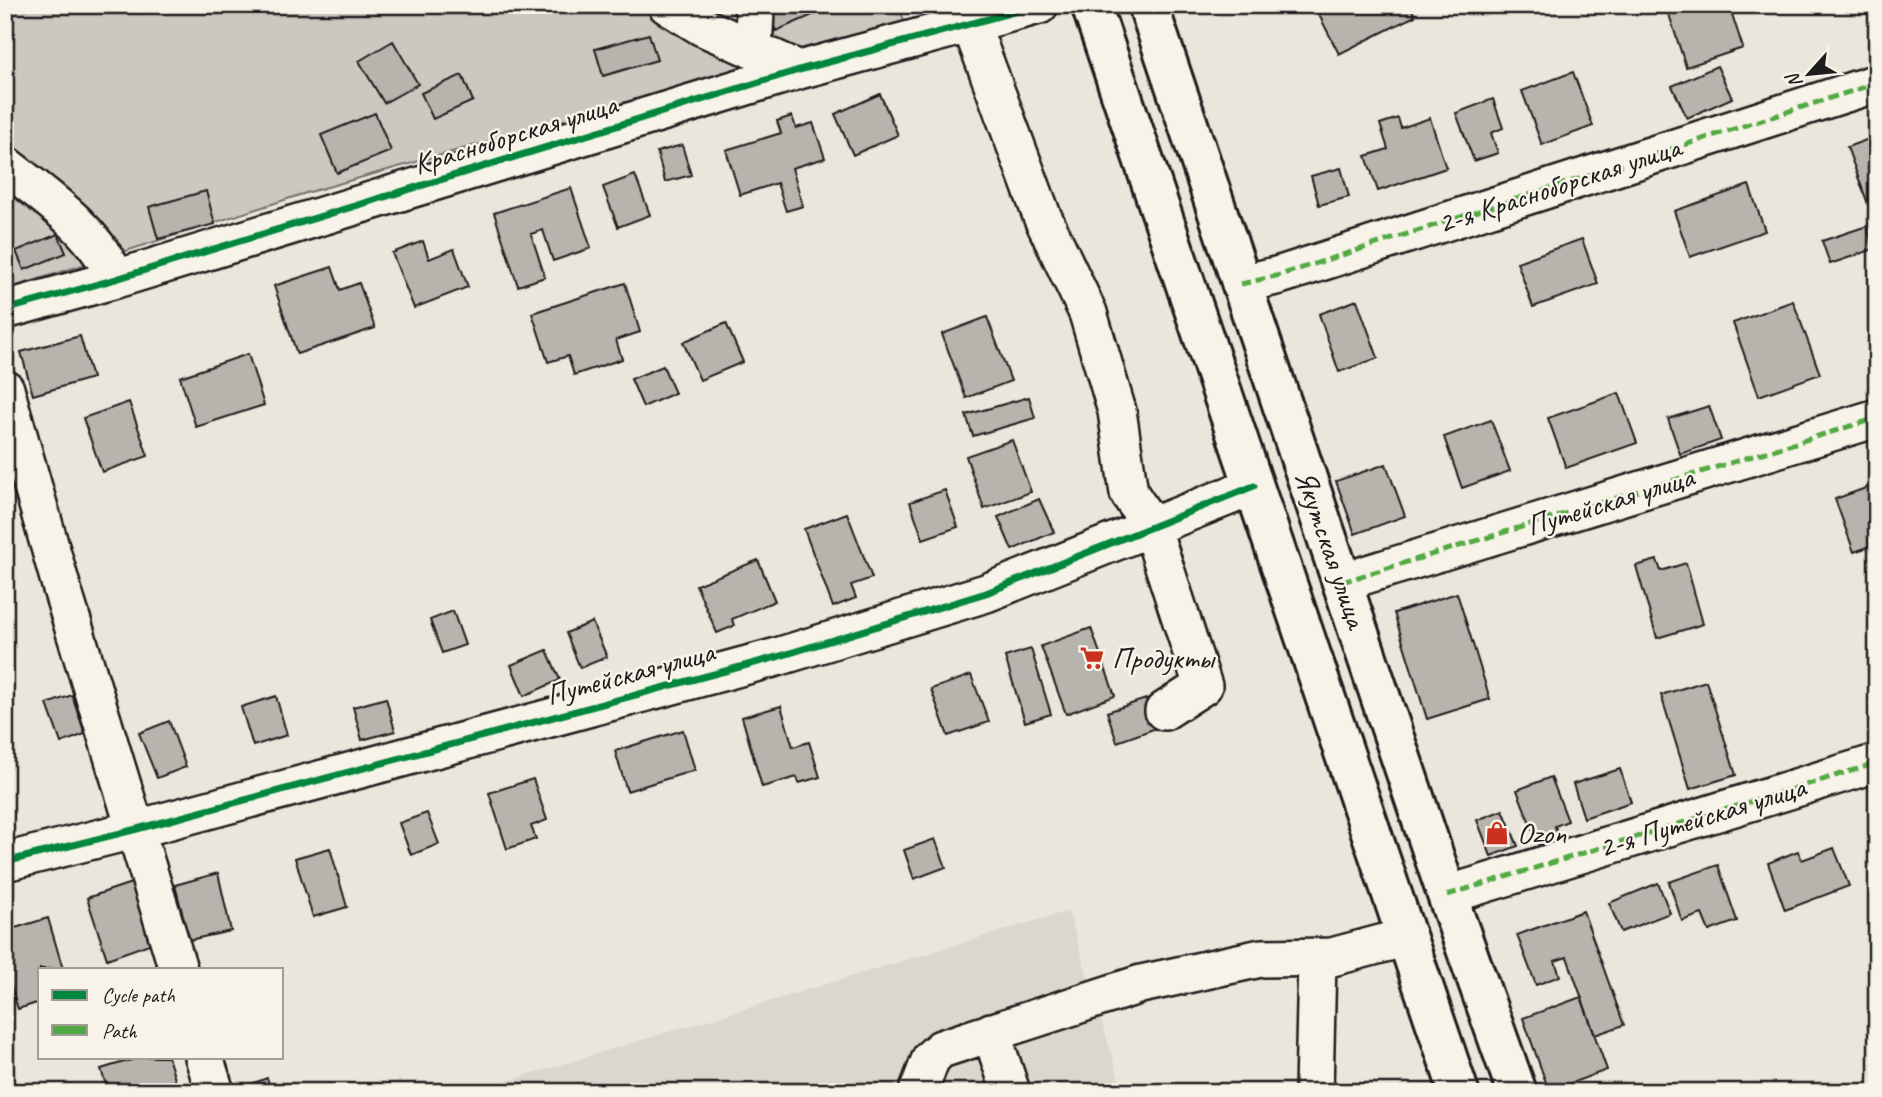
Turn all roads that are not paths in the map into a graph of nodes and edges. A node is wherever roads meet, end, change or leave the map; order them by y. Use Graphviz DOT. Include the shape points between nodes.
graph roads {
  1 [pos="667,5"];
  2 [pos="752,5"];
  3 [pos="1039,5"];
  4 [pos="1091,5"];
  5 [pos="1148,5"];
  6 [pos="947,21"];
  7 [pos="753,49"];
  8 [pos="799,71"];
  9 [pos="1877,83"];
  10 [pos="5,165"];
  11 [pos="116,279"];
  12 [pos="1241,284"];
  13 [pos="5,310"];
  14 [pos="5,389"];
  15 [pos="1877,418"];
  16 [pos="1254,486"];
  17 [pos="1152,526"];
  18 [pos="1342,582"];
  19 [pos="1164,712"];
  20 [pos="1877,763"];
  21 [pos="137,829"];
  22 [pos="5,862"];
  23 [pos="1447,895"];
  24 [pos="1407,937"];
  25 [pos="1317,958"];
  26 [pos="178,968"];
  27 [pos="990,1032"];
  28 [pos="204,1058"];
  29 [pos="215,1092"];
  30 [pos="918,1092"];
  31 [pos="1011,1092"];
  32 [pos="1314,1092"];
  33 [pos="1459,1092"];
  34 [pos="1517,1092"];
  1 -- 7 [label="street"];
  2 -- 7 [label="street"];
  3 -- 6 [label="street, Красноборская улица"];
  4 -- 16 [label="main road, Якутская улица"];
  5 -- 12 [label="main road, Якутская улица"];
  6 -- 8 [label="street, Красноборская улица"];
  6 -- 17 [label="street" via="1088,313 1117,411 1129,493"];
  7 -- 8 [label="street"];
  8 -- 11 [label="street, Красноборская улица"];
  9 -- 12 [label="street, 2-я Красноборская улица" via="1307,267"];
  10 -- 11 [label="street" via="63,210 109,263"];
  11 -- 13 [label="street, Красноборская улица"];
  12 -- 18 [label="main road, Якутская улица"];
  14 -- 21 [label="street"];
  15 -- 18 [label="street, Путейская улица"];
  16 -- 17 [label="street, Путейская улица"];
  16 -- 24 [label="main road, Якутская улица"];
  17 -- 19 [label="street" via="1203,686"];
  17 -- 21 [label="street, Путейская улица" via="986,593 777,657"];
  18 -- 23 [label="main road, Якутская улица"];
  20 -- 23 [label="street, 2-я Путейская улица"];
  21 -- 22 [label="street, Путейская улица"];
  21 -- 26 [label="street"];
  23 -- 34 [label="main road, Якутская улица"];
  24 -- 25 [label="street"];
  24 -- 33 [label="main road, Якутская улица"];
  25 -- 27 [label="street" via="1261,958 1141,984"];
  25 -- 32 [label="street"];
  27 -- 30 [label="street" via="941,1049 931,1058"];
  27 -- 31 [label="street"];
  28 -- 29 [label="street"];
}
